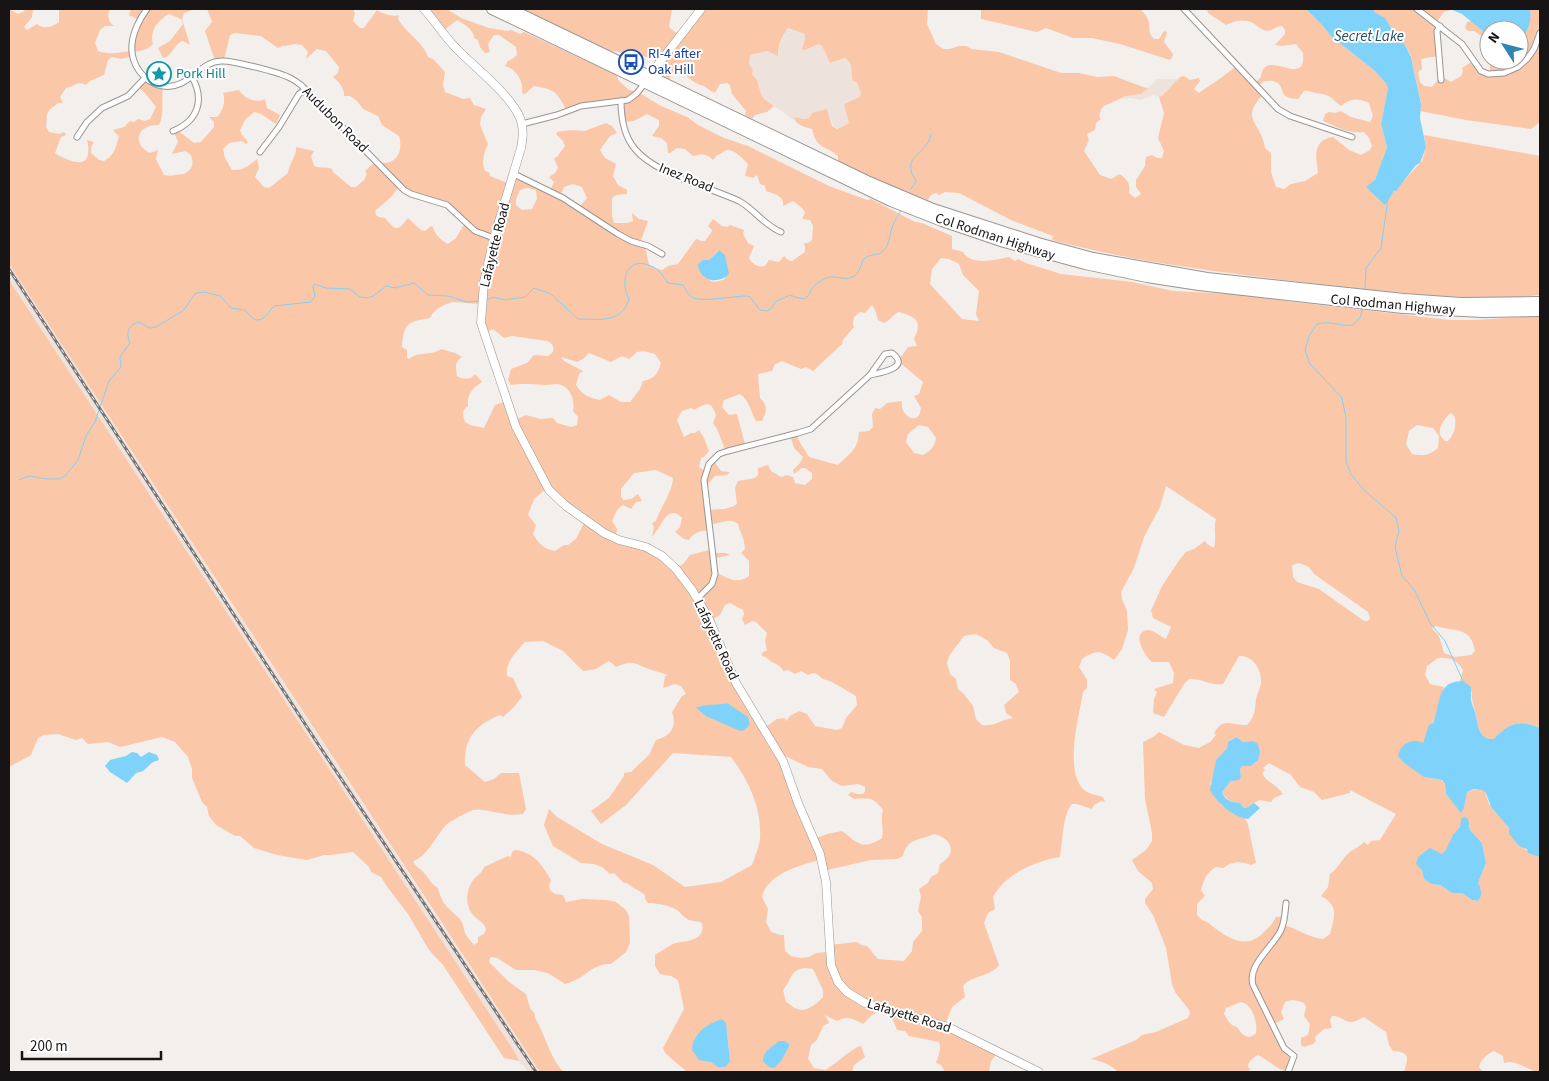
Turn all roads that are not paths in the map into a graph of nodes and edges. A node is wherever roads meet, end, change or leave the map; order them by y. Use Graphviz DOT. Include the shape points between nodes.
graph roads {
  1 [pos="147,9"];
  2 [pos="424,9"];
  3 [pos="492,9"];
  4 [pos="510,9"];
  5 [pos="701,9"];
  6 [pos="1184,9"];
  7 [pos="1417,9"];
  8 [pos="1440,26"];
  9 [pos="1540,33"];
  10 [pos="192,77"];
  11 [pos="145,78"];
  12 [pos="647,80"];
  13 [pos="1441,80"];
  14 [pos="305,90"];
  15 [pos="621,101"];
  16 [pos="522,124"];
  17 [pos="174,131"];
  18 [pos="77,137"];
  19 [pos="1352,137"];
  20 [pos="260,152"];
  21 [pos="514,174"];
  22 [pos="781,232"];
  23 [pos="494,238"];
  24 [pos="662,254"];
  25 [pos="1364,299"];
  26 [pos="1540,302"];
  27 [pos="1540,311"];
  28 [pos="870,374"];
  29 [pos="697,599"];
  30 [pos="1286,903"];
  31 [pos="1039,1072"];
  32 [pos="1288,1072"];
  1 -- 11 [label="street" via="132,46 136,65"];
  2 -- 16 [label="street" via="454,46 509,100"];
  3 -- 12 [label="highway, Col Rodman Highway"];
  4 -- 12 [label="highway, Col Rodman Highway"];
  5 -- 12 [label="street"];
  6 -- 19 [label="street" via="1278,109"];
  7 -- 8 [label="street"];
  8 -- 9 [label="street" via="1462,44 1481,71 1488,74 1518,67 1534,50"];
  8 -- 13 [label="street" via="1437,32"];
  10 -- 11 [label="street, Audubon Road" via="166,86"];
  10 -- 14 [label="street, Audubon Road" via="207,66 222,61 289,77"];
  10 -- 17 [label="street" via="198,92 197,107 182,128"];
  11 -- 18 [label="street" via="128,96 102,108"];
  12 -- 15 [label="street" via="632,97"];
  12 -- 25 [label="highway, Col Rodman Highway" via="867,181 933,209 1001,232 1093,258 1186,275"];
  14 -- 20 [label="street" via="299,94"];
  14 -- 23 [label="street, Audubon Road" via="404,190 447,205 475,231"];
  15 -- 16 [label="street" via="581,106"];
  15 -- 22 [label="street, Inez Road" via="627,135 636,151 650,163 739,201"];
  16 -- 21 [label="street, Lafayette Road" via="523,136"];
  21 -- 23 [label="street, Lafayette Road"];
  21 -- 24 [label="street" via="563,198 618,234"];
  23 -- 29 [label="street, Lafayette Road" via="484,282 480,316 482,328 516,427 549,490 604,533 662,556 676,569"];
  25 -- 26 [label="highway, Col Rodman Highway"];
  25 -- 27 [label="highway, Col Rodman Highway" via="1452,311"];
  28 -- 28 [label="street" via="885,354 892,353 897,357 897,365 893,369"];
  28 -- 29 [label="street" via="811,429 719,454 709,464 705,489 715,574 712,584"];
  29 -- 31 [label="street, Lafayette Road" via="736,683 782,761 820,854 826,882 829,954 838,982 864,1003 948,1027"];
  30 -- 32 [label="street" via="1281,928 1255,968 1252,981 1284,1048 1294,1056"];
}
